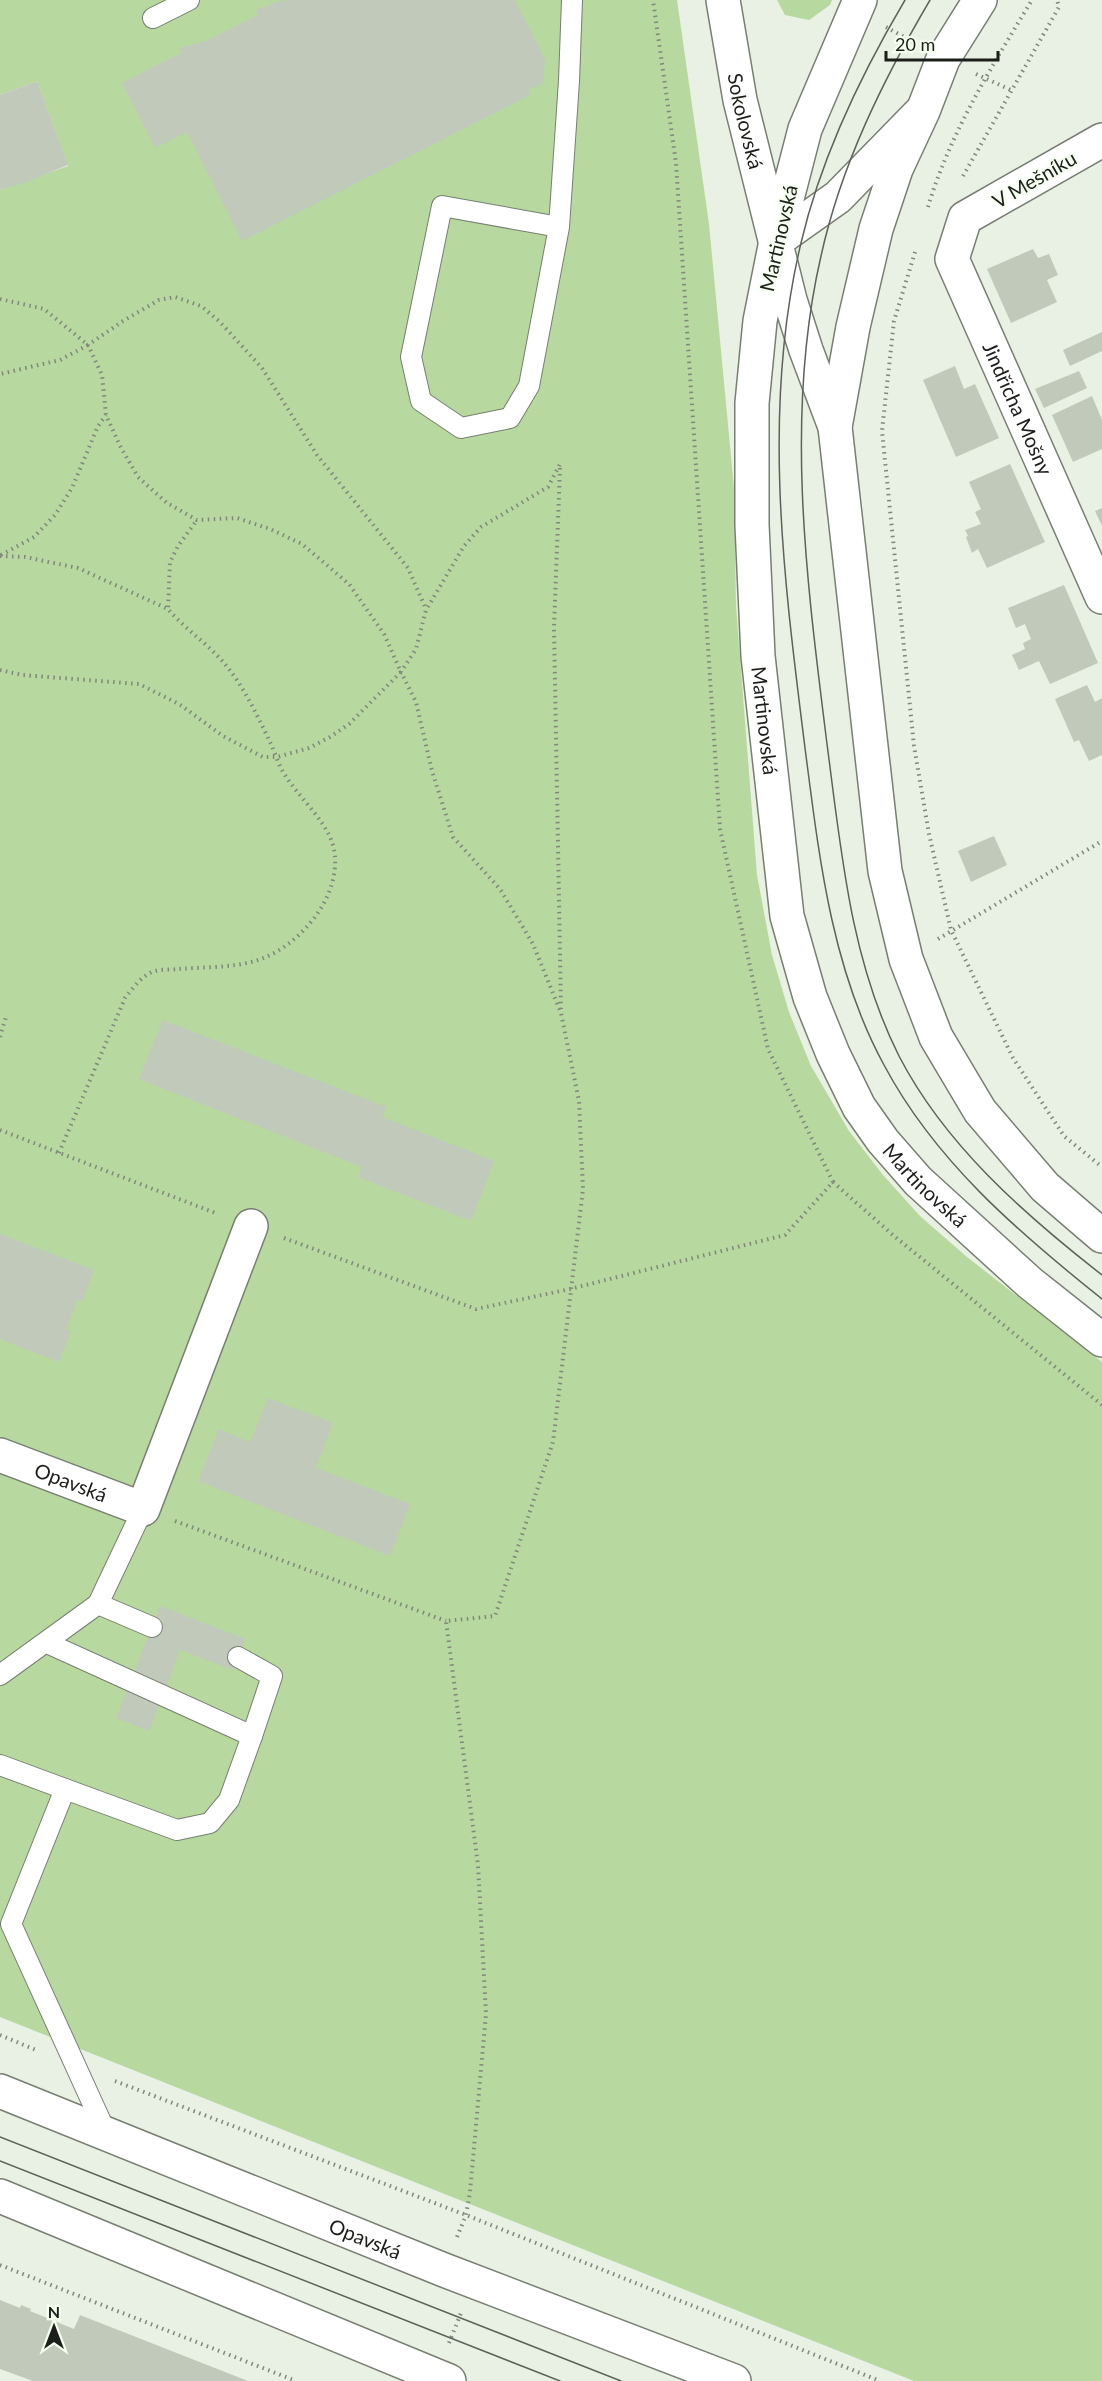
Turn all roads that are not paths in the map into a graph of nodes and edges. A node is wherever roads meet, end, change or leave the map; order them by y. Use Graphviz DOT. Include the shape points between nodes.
graph roads {
  1 [pos="189,0"];
  2 [pos="572,0"];
  3 [pos="723,0"];
  4 [pos="860,0"];
  5 [pos="980,0"];
  6 [pos="153,18"];
  7 [pos="922,111"];
  8 [pos="1102,140"];
  9 [pos="965,218"];
  10 [pos="559,227"];
  11 [pos="776,241"];
  12 [pos="835,427"];
  13 [pos="1102,597"];
  14 [pos="251,1226"];
  15 [pos="1102,1236"];
  16 [pos="1102,1340"];
  17 [pos="0,1455"];
  18 [pos="143,1509"];
  19 [pos="98,1604"];
  20 [pos="152,1628"];
  21 [pos="47,1643"];
  22 [pos="238,1657"];
  23 [pos="0,1675"];
  24 [pos="252,1736"];
  25 [pos="0,1765"];
  26 [pos="65,1789"];
  27 [pos="6,1922"];
  28 [pos="0,2091"];
  29 [pos="107,2135"];
  30 [pos="0,2196"];
  31 [pos="449,2381"];
  32 [pos="734,2381"];
  1 -- 6 [label="lane"];
  2 -- 10 [label="lane"];
  3 -- 11 [label="street, Sokolovská" via="740,100"];
  4 -- 11 [label="street, Martinovská" via="805,129"];
  5 -- 7 [label="street" via="943,59"];
  7 -- 11 [label="street" via="838,197"];
  7 -- 12 [label="street" via="896,169 876,229"];
  8 -- 9 [label="street, V Mešníku"];
  9 -- 13 [label="street, Jindřicha Mošny" via="952,259"];
  10 -- 10 [label="lane" via="530,386 510,418 461,428 421,401 411,357 442,206"];
  11 -- 12 [label="street, Sokolovská" via="800,330"];
  11 -- 16 [label="street, Martinovská" via="760,321 752,403 753,549 758,656 787,916 810,997 832,1054 883,1141 918,1181 1021,1275"];
  12 -- 15 [label="street" via="885,871 906,959 936,1037 980,1111 1045,1187"];
  14 -- 18 [label="street"];
  17 -- 18 [label="street, Opavská"];
  18 -- 19 [label="lane"];
  19 -- 20 [label="lane"];
  19 -- 21 [label="lane"];
  21 -- 23 [label="lane"];
  21 -- 24 [label="lane"];
  22 -- 24 [label="lane" via="272,1676"];
  24 -- 26 [label="lane" via="229,1800 210,1823 177,1830"];
  25 -- 26 [label="lane"];
  26 -- 27 [label="lane"];
  27 -- 29 [label="lane"];
  28 -- 29 [label="street, Opavská"];
  29 -- 32 [label="street, Opavská"];
  30 -- 31 [label="street"];
}
